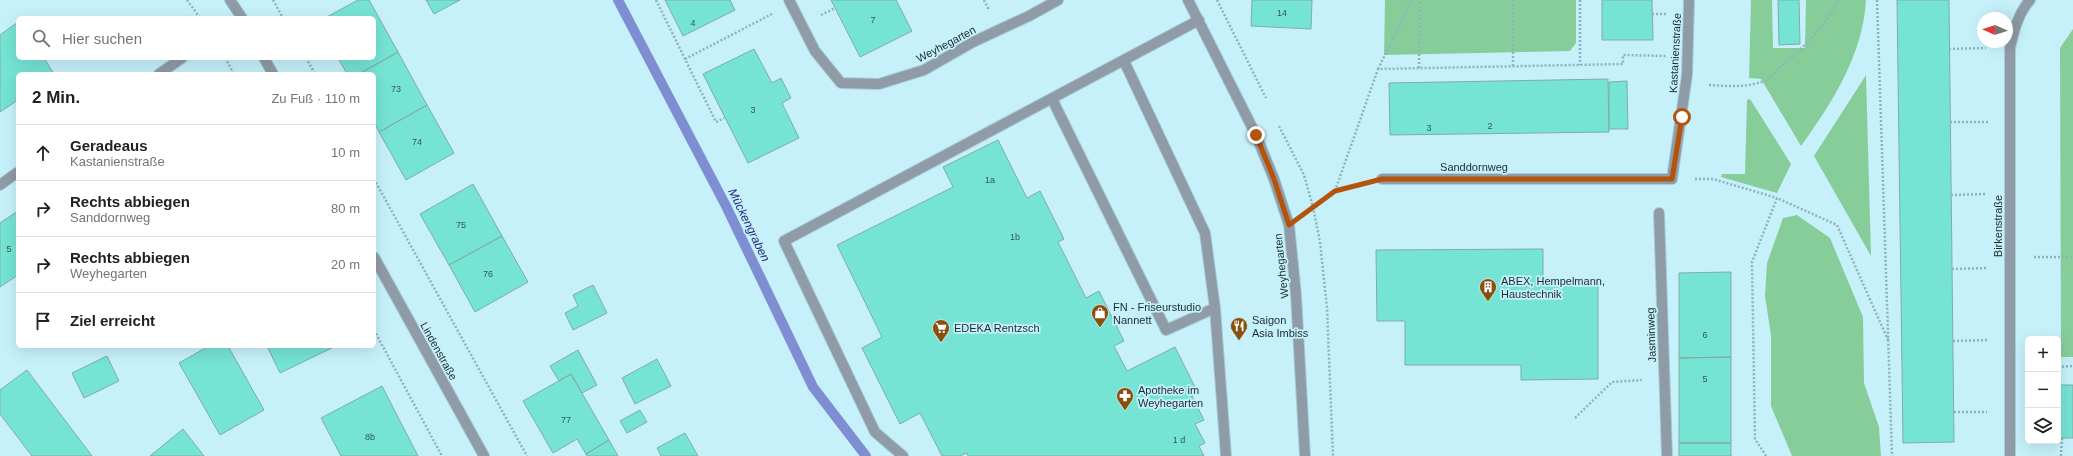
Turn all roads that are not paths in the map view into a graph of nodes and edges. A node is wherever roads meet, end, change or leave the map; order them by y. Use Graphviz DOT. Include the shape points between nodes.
graph roads {
  1 [pos="230,0"];
  2 [pos="1058,0"];
  3 [pos="1188,0"];
  4 [pos="1689,0"];
  5 [pos="2030,0"];
  6 [pos="790,2"];
  7 [pos="240,16"];
  8 [pos="1199,20"];
  9 [pos="179,60"];
  10 [pos="265,60"];
  11 [pos="1124,61"];
  12 [pos="162,72"];
  13 [pos="272,72"];
  14 [pos="1052,99"];
  15 [pos="16,173"];
  16 [pos="1382,179"];
  17 [pos="1672,179"];
  18 [pos="0,184"];
  19 [pos="1660,212"];
  20 [pos="376,261"];
  21 [pos="1215,308"];
  22 [pos="484,456"];
  23 [pos="903,456"];
  24 [pos="1226,456"];
  25 [pos="1305,456"];
  26 [pos="1667,456"];
  27 [pos="2010,456"];
  1 -- 7 [label="street"];
  2 -- 6 [label="street, Weyhegarten" via="973,42 924,70 879,84 841,83 815,51"];
  3 -- 8 [label="street, Weyhegarten"];
  4 -- 17 [label="street, Kastanienstraße" via="1686,85"];
  5 -- 27 [label="street, Birkenstraße" via="2015,26 2010,48"];
  8 -- 11 [label="street"];
  8 -- 25 [label="street, Weyhegarten" via="1256,135 1289,225 1294,267"];
  9 -- 12 [label="street"];
  10 -- 13 [label="street"];
  11 -- 14 [label="street"];
  11 -- 21 [label="street" via="1205,233"];
  14 -- 21 [label="street" via="1166,330"];
  14 -- 23 [label="street" via="784,241 875,432"];
  15 -- 18 [label="street"];
  16 -- 17 [label="street, Sanddornweg"];
  19 -- 26 [label="street, Jasminweg"];
  20 -- 22 [label="street, Lindenstraße"];
  21 -- 24 [label="street"];
}
